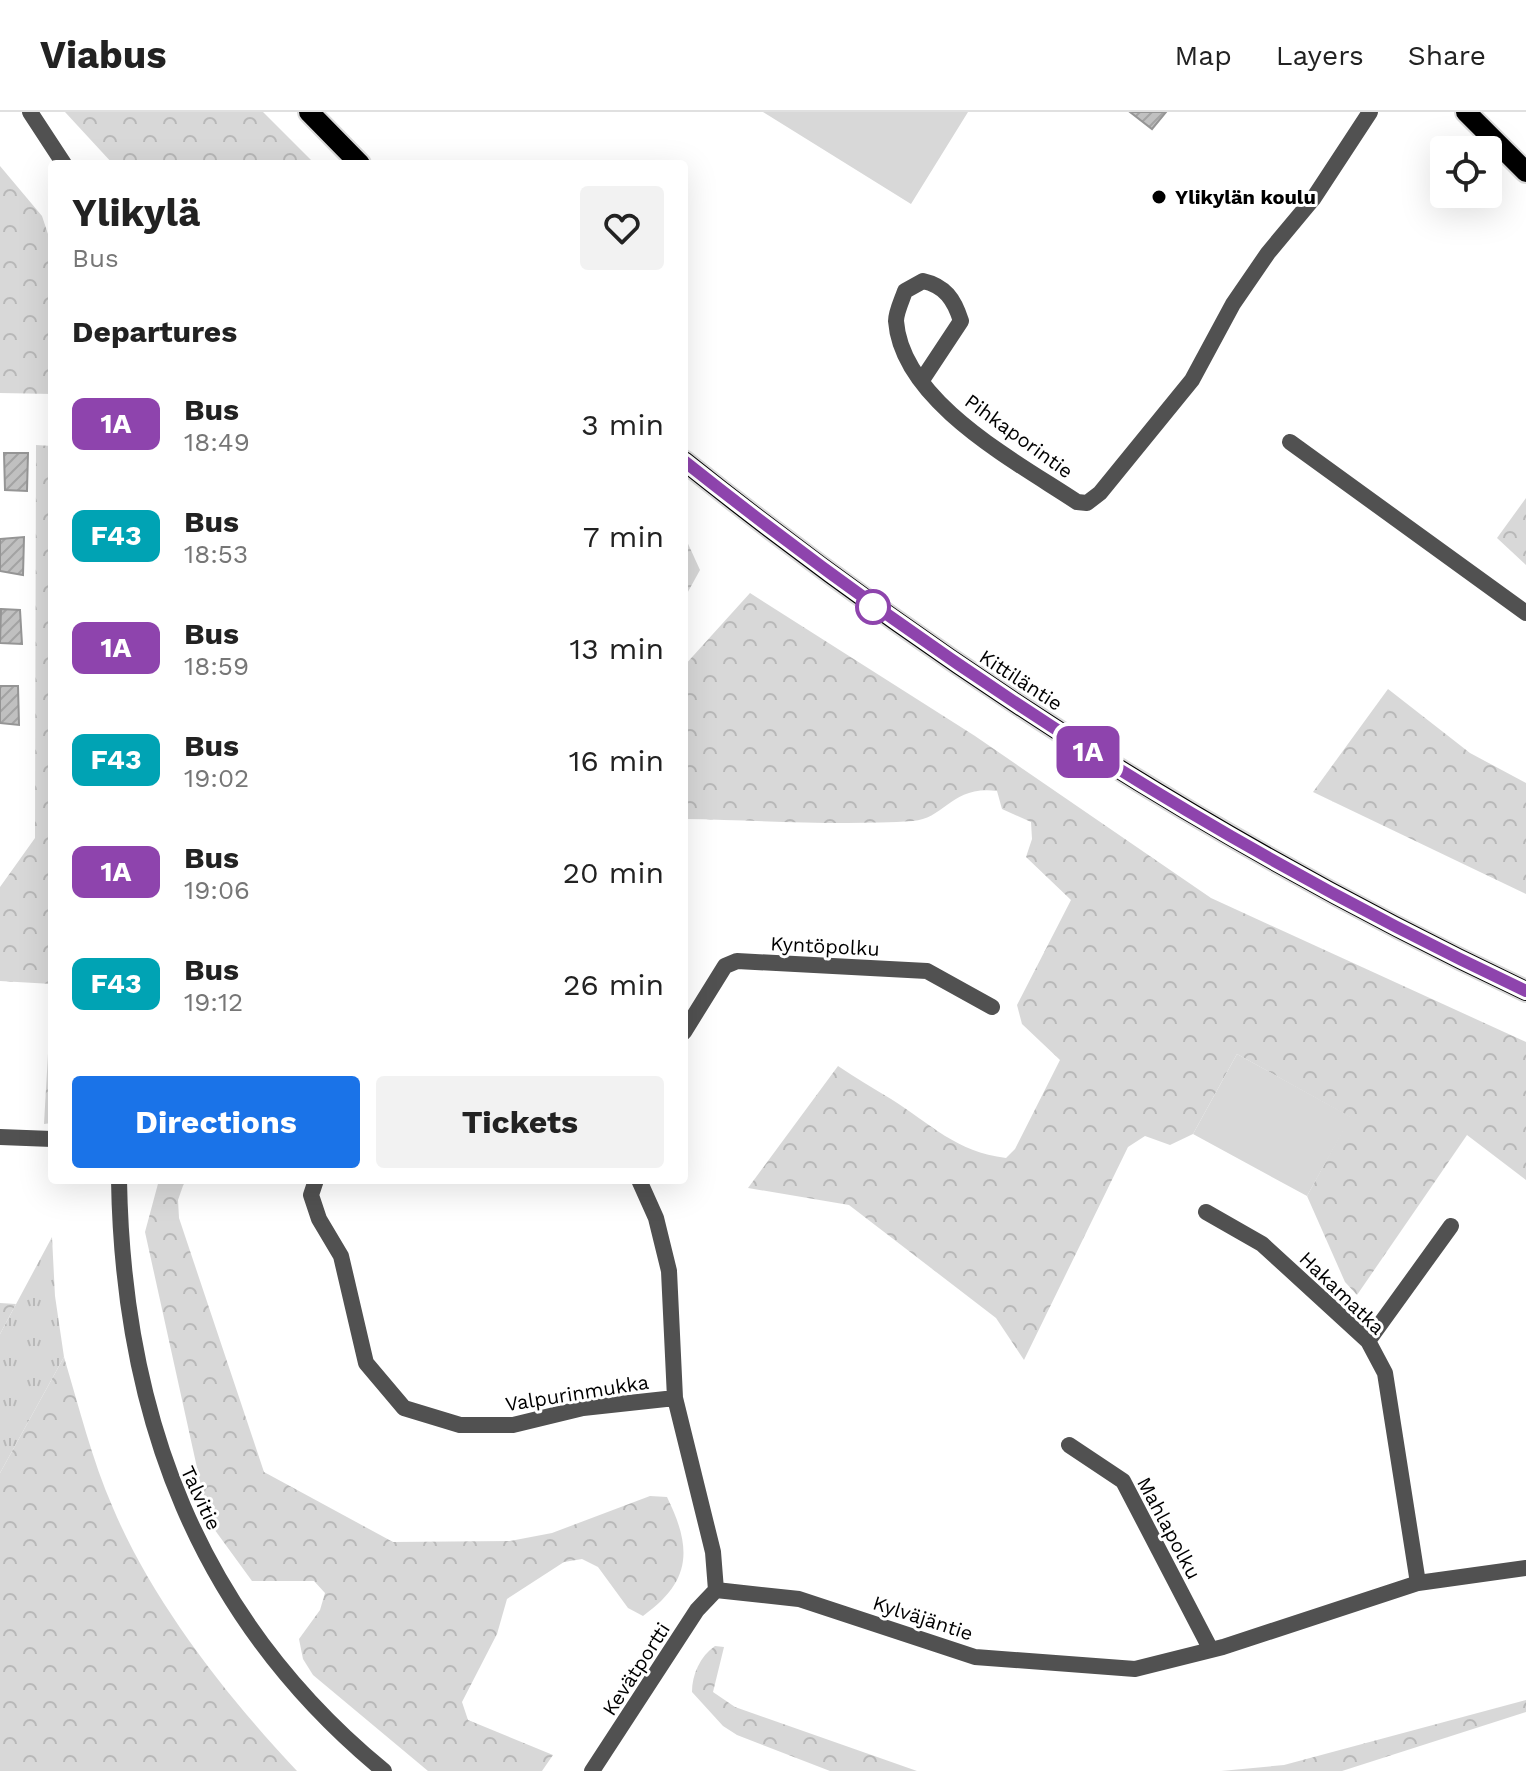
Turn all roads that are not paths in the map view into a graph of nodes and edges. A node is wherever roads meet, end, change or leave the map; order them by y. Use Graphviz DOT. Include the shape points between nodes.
graph roads {
  1 [pos="30,112"];
  2 [pos="309,112"];
  3 [pos="1370,112"];
  4 [pos="1466,112"];
  5 [pos="61,160"];
  6 [pos="356,160"];
  7 [pos="1526,172"];
  8 [pos="922,380"];
  9 [pos="1290,442"];
  10 [pos="688,464"];
  11 [pos="1526,613"];
  12 [pos="1526,991"];
  13 [pos="992,1007"];
  14 [pos="688,1026"];
  15 [pos="0,1137"];
  16 [pos="48,1139"];
  17 [pos="119,1184"];
  18 [pos="315,1184"];
  19 [pos="641,1184"];
  20 [pos="1206,1212"];
  21 [pos="1451,1226"];
  22 [pos="1368,1341"];
  23 [pos="675,1398"];
  24 [pos="1069,1445"];
  25 [pos="1526,1568"];
  26 [pos="1418,1583"];
  27 [pos="716,1590"];
  28 [pos="1211,1650"];
  29 [pos="384,1771"];
  30 [pos="592,1771"];
  1 -- 5 [label="street"];
  2 -- 6 [label="main road"];
  3 -- 8 [label="street, Pihkaporintie" via="1313,199 1233,304 1192,380 1087,503 1077,502 978,436"];
  4 -- 7 [label="main road"];
  8 -- 8 [label="street, Pihkaporintie" via="905,353 896,319 905,291 923,281 939,284 956,304 961,321"];
  9 -- 11 [label="street"];
  10 -- 12 [label="main road, Kittiläntie" via="891,621 1086,751 1308,880"];
  13 -- 14 [label="street, Kyntöpolku" via="927,971 737,961 725,966"];
  15 -- 16 [label="street"];
  17 -- 29 [label="street, Talvitie" via="122,1272 136,1359 161,1457 179,1503 258,1638 323,1715"];
  18 -- 23 [label="street, Valpurinmukka" via="311,1195 341,1256 366,1363 404,1408 460,1425 513,1425 583,1408"];
  19 -- 23 [label="street" via="669,1271"];
  20 -- 22 [label="street, Hakamatka" via="1262,1244"];
  21 -- 22 [label="street"];
  22 -- 26 [label="street, Hakamatka" via="1385,1373"];
  23 -- 27 [label="street" via="713,1552"];
  24 -- 28 [label="street, Mahlapolku" via="1123,1481"];
  25 -- 26 [label="street, Kylväjäntie"];
  26 -- 28 [label="street, Kylväjäntie"];
  27 -- 28 [label="street, Kylväjäntie" via="799,1599 975,1657 1135,1669"];
  27 -- 30 [label="street, Kevätportti" via="697,1610"];
}
